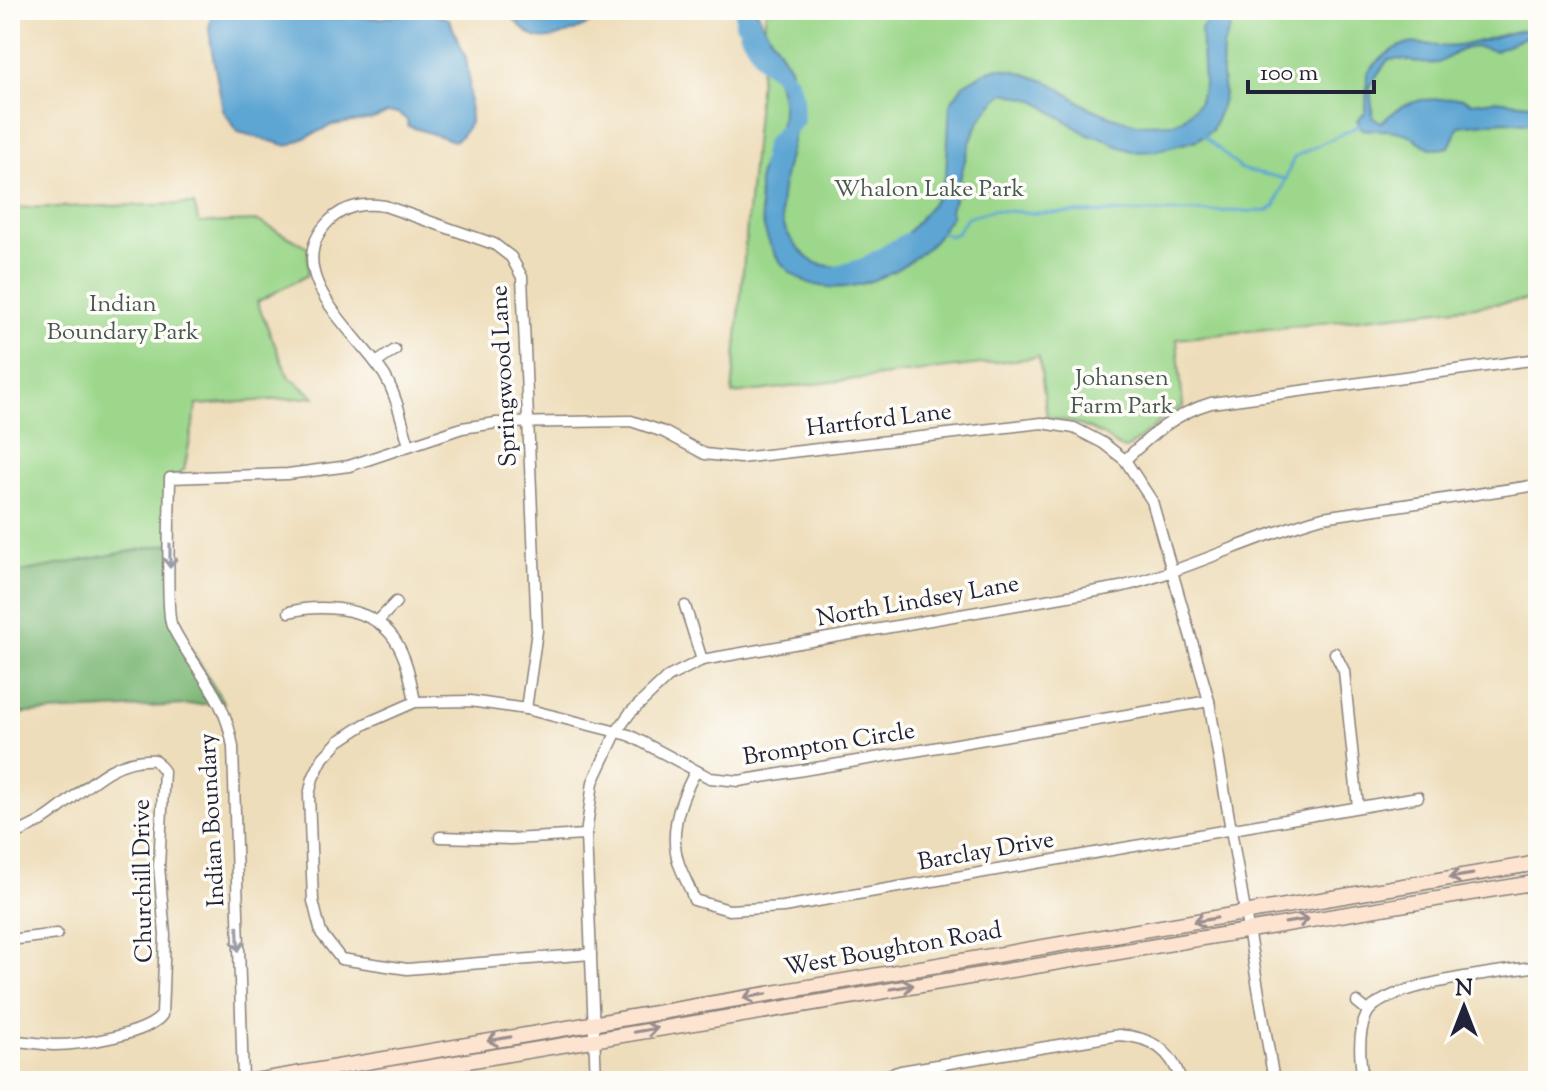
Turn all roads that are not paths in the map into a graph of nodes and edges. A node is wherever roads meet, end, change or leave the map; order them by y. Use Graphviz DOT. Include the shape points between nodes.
graph roads {
  1 [pos="395,350"];
  2 [pos="1538,359"];
  3 [pos="376,363"];
  4 [pos="528,423"];
  5 [pos="409,445"];
  6 [pos="1125,460"];
  7 [pos="170,478"];
  8 [pos="1538,485"];
  9 [pos="1171,572"];
  10 [pos="396,602"];
  11 [pos="685,606"];
  12 [pos="289,612"];
  13 [pos="379,620"];
  14 [pos="1335,653"];
  15 [pos="702,660"];
  16 [pos="1209,701"];
  17 [pos="415,702"];
  18 [pos="526,709"];
  19 [pos="617,731"];
  20 [pos="696,771"];
  21 [pos="1418,797"];
  22 [pos="1358,807"];
  23 [pos="1231,830"];
  24 [pos="586,835"];
  25 [pos="10,837"];
  26 [pos="440,837"];
  27 [pos="1538,863"];
  28 [pos="1538,882"];
  29 [pos="1245,913"];
  30 [pos="1247,929"];
  31 [pos="57,934"];
  32 [pos="10,940"];
  33 [pos="591,954"];
  34 [pos="1538,966"];
  35 [pos="1357,1002"];
  36 [pos="1368,1011"];
  37 [pos="593,1023"];
  38 [pos="595,1039"];
  39 [pos="10,1041"];
  40 [pos="243,1081"];
  41 [pos="255,1081"];
  42 [pos="348,1081"];
  43 [pos="596,1081"];
  44 [pos="869,1081"];
  45 [pos="1181,1081"];
  46 [pos="1274,1081"];
  47 [pos="1363,1081"];
  1 -- 3 [label="street"];
  2 -- 6 [label="street" via="1211,403 1182,413"];
  3 -- 4 [label="street, Springwood Lane" via="323,295 312,267 323,227 339,212 361,205 385,206 471,235 511,257 524,289"];
  3 -- 5 [label="street, Springwood Lane" via="395,397"];
  4 -- 5 [label="street, Hartford Lane" via="479,424"];
  4 -- 6 [label="street, Hartford Lane" via="631,421 705,454 740,458 1042,423 1091,435"];
  4 -- 18 [label="street, Springwood Lane" via="537,631"];
  5 -- 7 [label="street, Hartford Lane" via="349,466"];
  6 -- 9 [label="street, Hartford Lane" via="1152,501"];
  7 -- 40 [label="street, Indian Boundary, one-way" via="170,623 222,706 233,747"];
  8 -- 9 [label="street, North Lindsey Lane" via="1323,517"];
  9 -- 15 [label="street, North Lindsey Lane" via="1103,591"];
  9 -- 16 [label="street, Hartford Lane"];
  10 -- 13 [label="street"];
  11 -- 15 [label="street"];
  12 -- 13 [label="street" via="334,608"];
  13 -- 17 [label="street" via="405,656"];
  14 -- 22 [label="street" via="1344,671"];
  15 -- 19 [label="street, North Lindsey Lane" via="644,697"];
  16 -- 20 [label="street, Brompton Circle" via="756,779 723,781"];
  16 -- 23 [label="street, Hartford Lane"];
  17 -- 18 [label="street, Brompton Circle" via="470,701"];
  17 -- 33 [label="street, Brompton Circle" via="339,741 313,778 313,901 321,933 341,959 407,969"];
  18 -- 19 [label="street, Brompton Circle"];
  19 -- 20 [label="street, Brompton Circle"];
  19 -- 24 [label="street, North Lindsey Lane" via="593,782"];
  20 -- 23 [label="street, Barclay Drive" via="679,806 677,857 694,900 729,910 783,907"];
  21 -- 22 [label="street, Barclay Drive"];
  22 -- 23 [label="street, Barclay Drive"];
  23 -- 29 [label="street, Hartford Lane"];
  24 -- 26 [label="street"];
  24 -- 33 [label="street, North Lindsey Lane"];
  25 -- 39 [label="street, Churchill Drive" via="121,764 155,760 164,771 159,866 165,935 162,1015 155,1024 98,1039 57,1045"];
  27 -- 29 [label="main road, West Boughton Road, one-way"];
  30 -- 28 [label="main road, West Boughton Road, one-way"];
  29 -- 30 [label="street, Hartford Lane"];
  29 -- 37 [label="main road, West Boughton Road, one-way"];
  38 -- 30 [label="main road, West Boughton Road, one-way"];
  30 -- 46 [label="street, Hartford Lane"];
  31 -- 32 [label="street"];
  33 -- 37 [label="street, North Lindsey Lane"];
  34 -- 36 [label="street" via="1408,988"];
  35 -- 36 [label="street"];
  36 -- 47 [label="street" via="1361,1028"];
  37 -- 38 [label="street, North Lindsey Lane"];
  37 -- 41 [label="main road, West Boughton Road, one-way"];
  38 -- 42 [label="main road, West Boughton Road"];
  38 -- 43 [label="street"];
  44 -- 45 [label="street" via="901,1071 1119,1035 1160,1045"];
}
